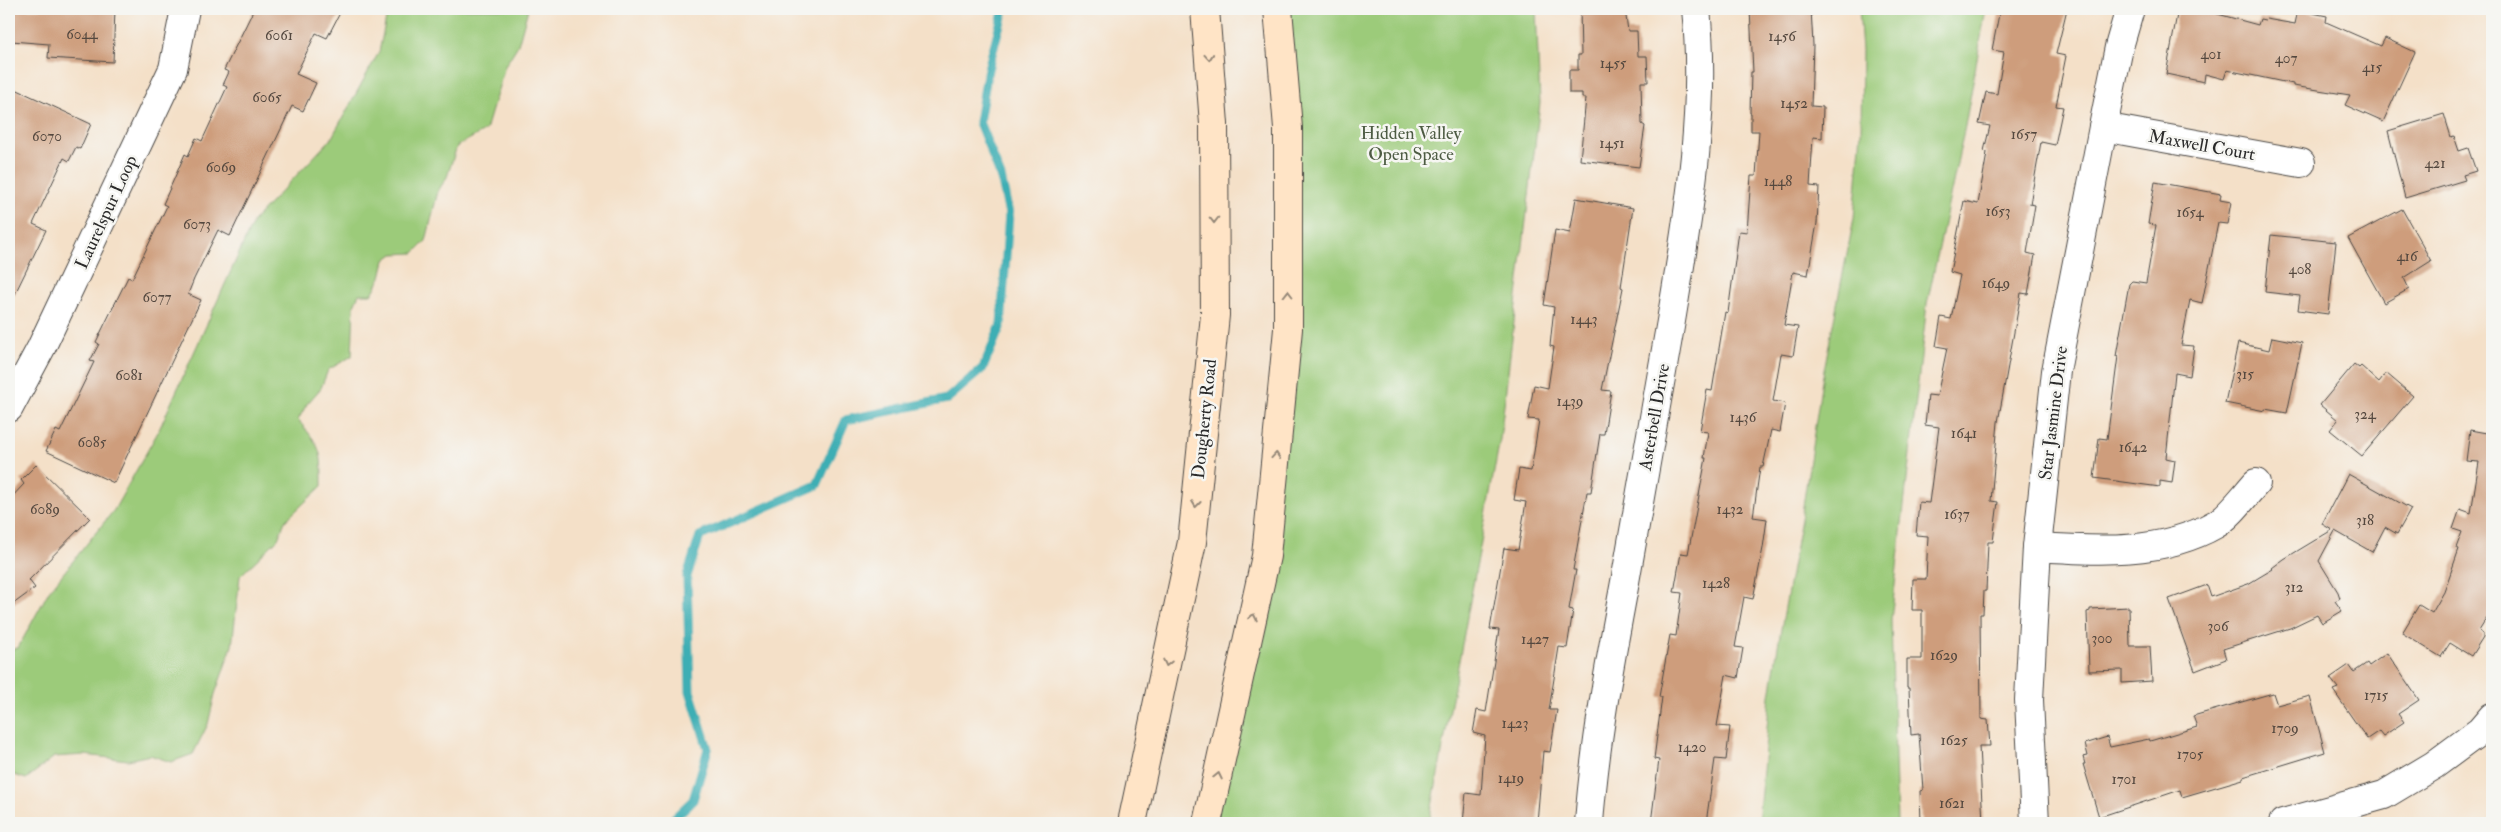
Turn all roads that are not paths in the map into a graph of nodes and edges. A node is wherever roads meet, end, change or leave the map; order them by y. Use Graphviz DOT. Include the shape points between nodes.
graph roads {
  1 [pos="185,9"];
  2 [pos="1205,9"];
  3 [pos="1278,9"];
  4 [pos="1696,9"];
  5 [pos="2130,9"];
  6 [pos="2103,127"];
  7 [pos="2301,163"];
  8 [pos="9,408"];
  9 [pos="2256,484"];
  10 [pos="2037,547"];
  11 [pos="2492,717"];
  12 [pos="1132,823"];
  13 [pos="1207,823"];
  14 [pos="1589,823"];
  15 [pos="2035,823"];
  16 [pos="2283,823"];
  1 -- 8 [label="street, Laurelspur Loop" via="173,69 41,348"];
  2 -- 12 [label="main road, Dougherty Road, one-way" via="1214,124 1214,325 1192,542"];
  13 -- 3 [label="main road, one-way" via="1266,556 1288,329 1288,128"];
  4 -- 14 [label="street, Asterbell Drive" via="1700,45 1699,93 1691,201 1606,687"];
  5 -- 6 [label="street, Star Jasmine Drive"];
  6 -- 7 [label="street, Maxwell Court"];
  6 -- 10 [label="street, Star Jasmine Drive" via="2056,371"];
  9 -- 10 [label="street" via="2218,524 2180,541 2121,550"];
  10 -- 15 [label="street, Star Jasmine Drive" via="2029,700"];
  11 -- 16 [label="street" via="2480,731 2434,765 2384,795"];
}
